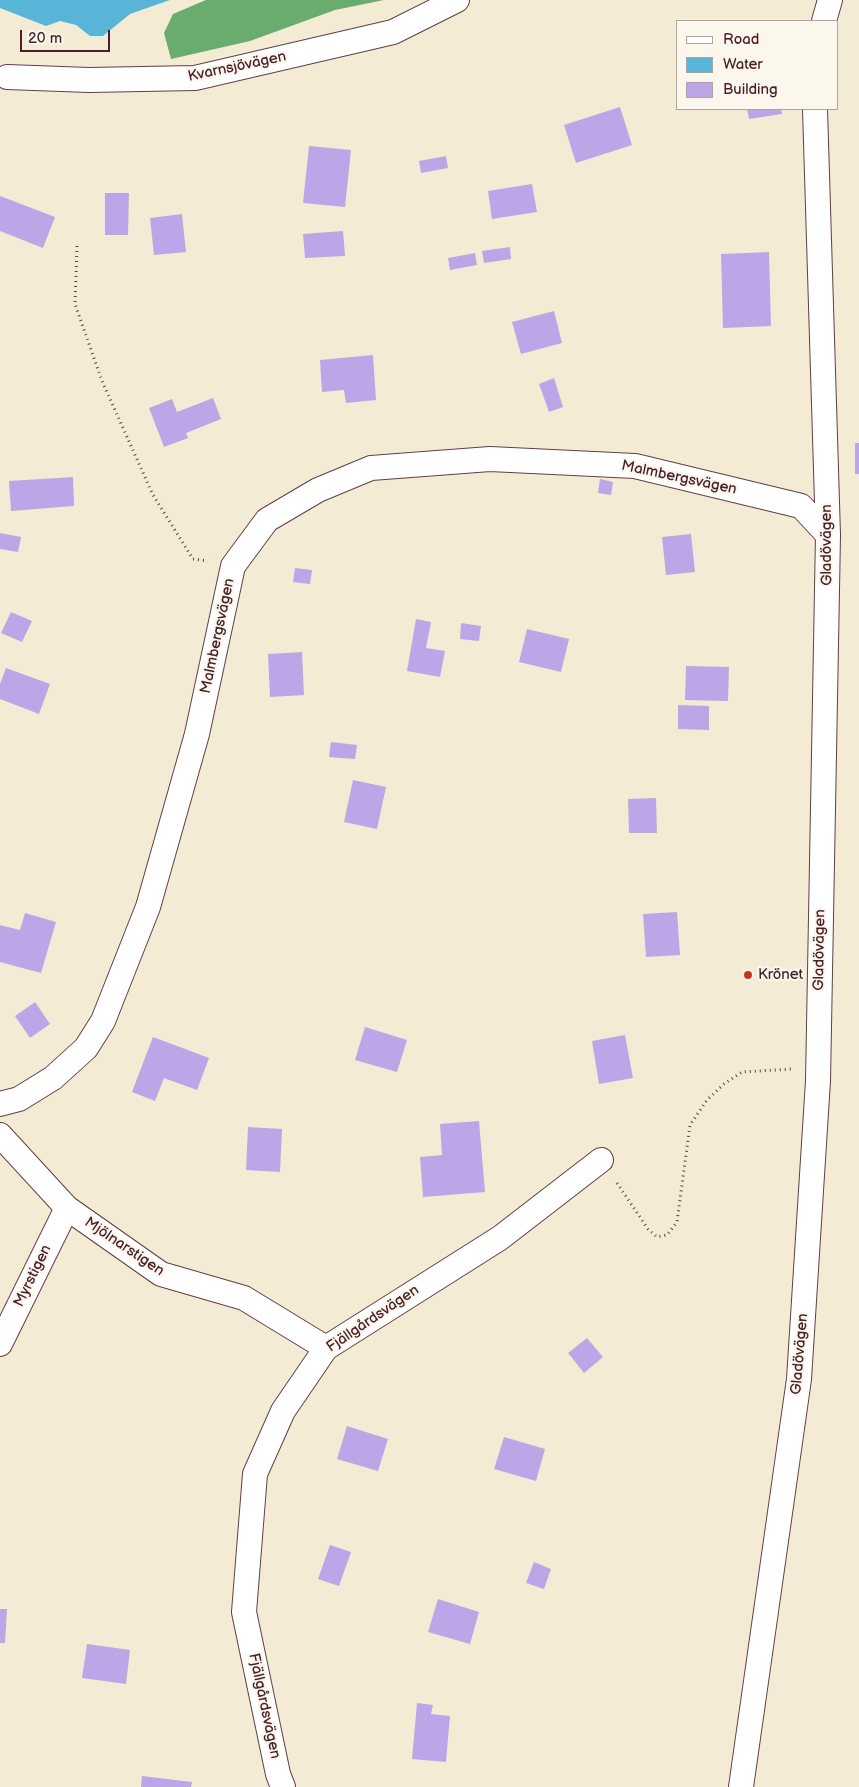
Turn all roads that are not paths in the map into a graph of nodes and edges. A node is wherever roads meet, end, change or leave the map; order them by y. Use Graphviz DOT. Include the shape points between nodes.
graph roads {
  1 [pos="457,0"];
  2 [pos="830,0"];
  3 [pos="824,20"];
  4 [pos="7,77"];
  5 [pos="815,110"];
  6 [pos="828,535"];
  7 [pos="0,1104"];
  8 [pos="0,1135"];
  9 [pos="601,1160"];
  10 [pos="67,1208"];
  11 [pos="0,1344"];
  12 [pos="326,1348"];
  13 [pos="283,1787"];
  14 [pos="741,1787"];
  1 -- 4 [label="street, Kvarnsjövägen" via="393,32 195,78 89,80"];
  2 -- 3 [label="street"];
  5 -- 6 [label="street, Gladövägen"];
  6 -- 7 [label="street, Malmbergsvägen" via="801,506 635,466 490,459 372,468 318,490 267,520 233,566 197,734 151,897 103,1020 86,1048 53,1078 19,1099"];
  6 -- 14 [label="street, Gladövägen" via="818,1082 799,1379"];
  8 -- 10 [label="street, Mjölnarstigen"];
  9 -- 12 [label="street, Fjällgårdsvägen" via="500,1238"];
  10 -- 11 [label="street, Myrstigen"];
  10 -- 12 [label="street, Mjölnarstigen" via="161,1274 244,1298"];
  12 -- 13 [label="street, Fjällgårdsvägen" via="283,1410 255,1474 244,1612"];
}
